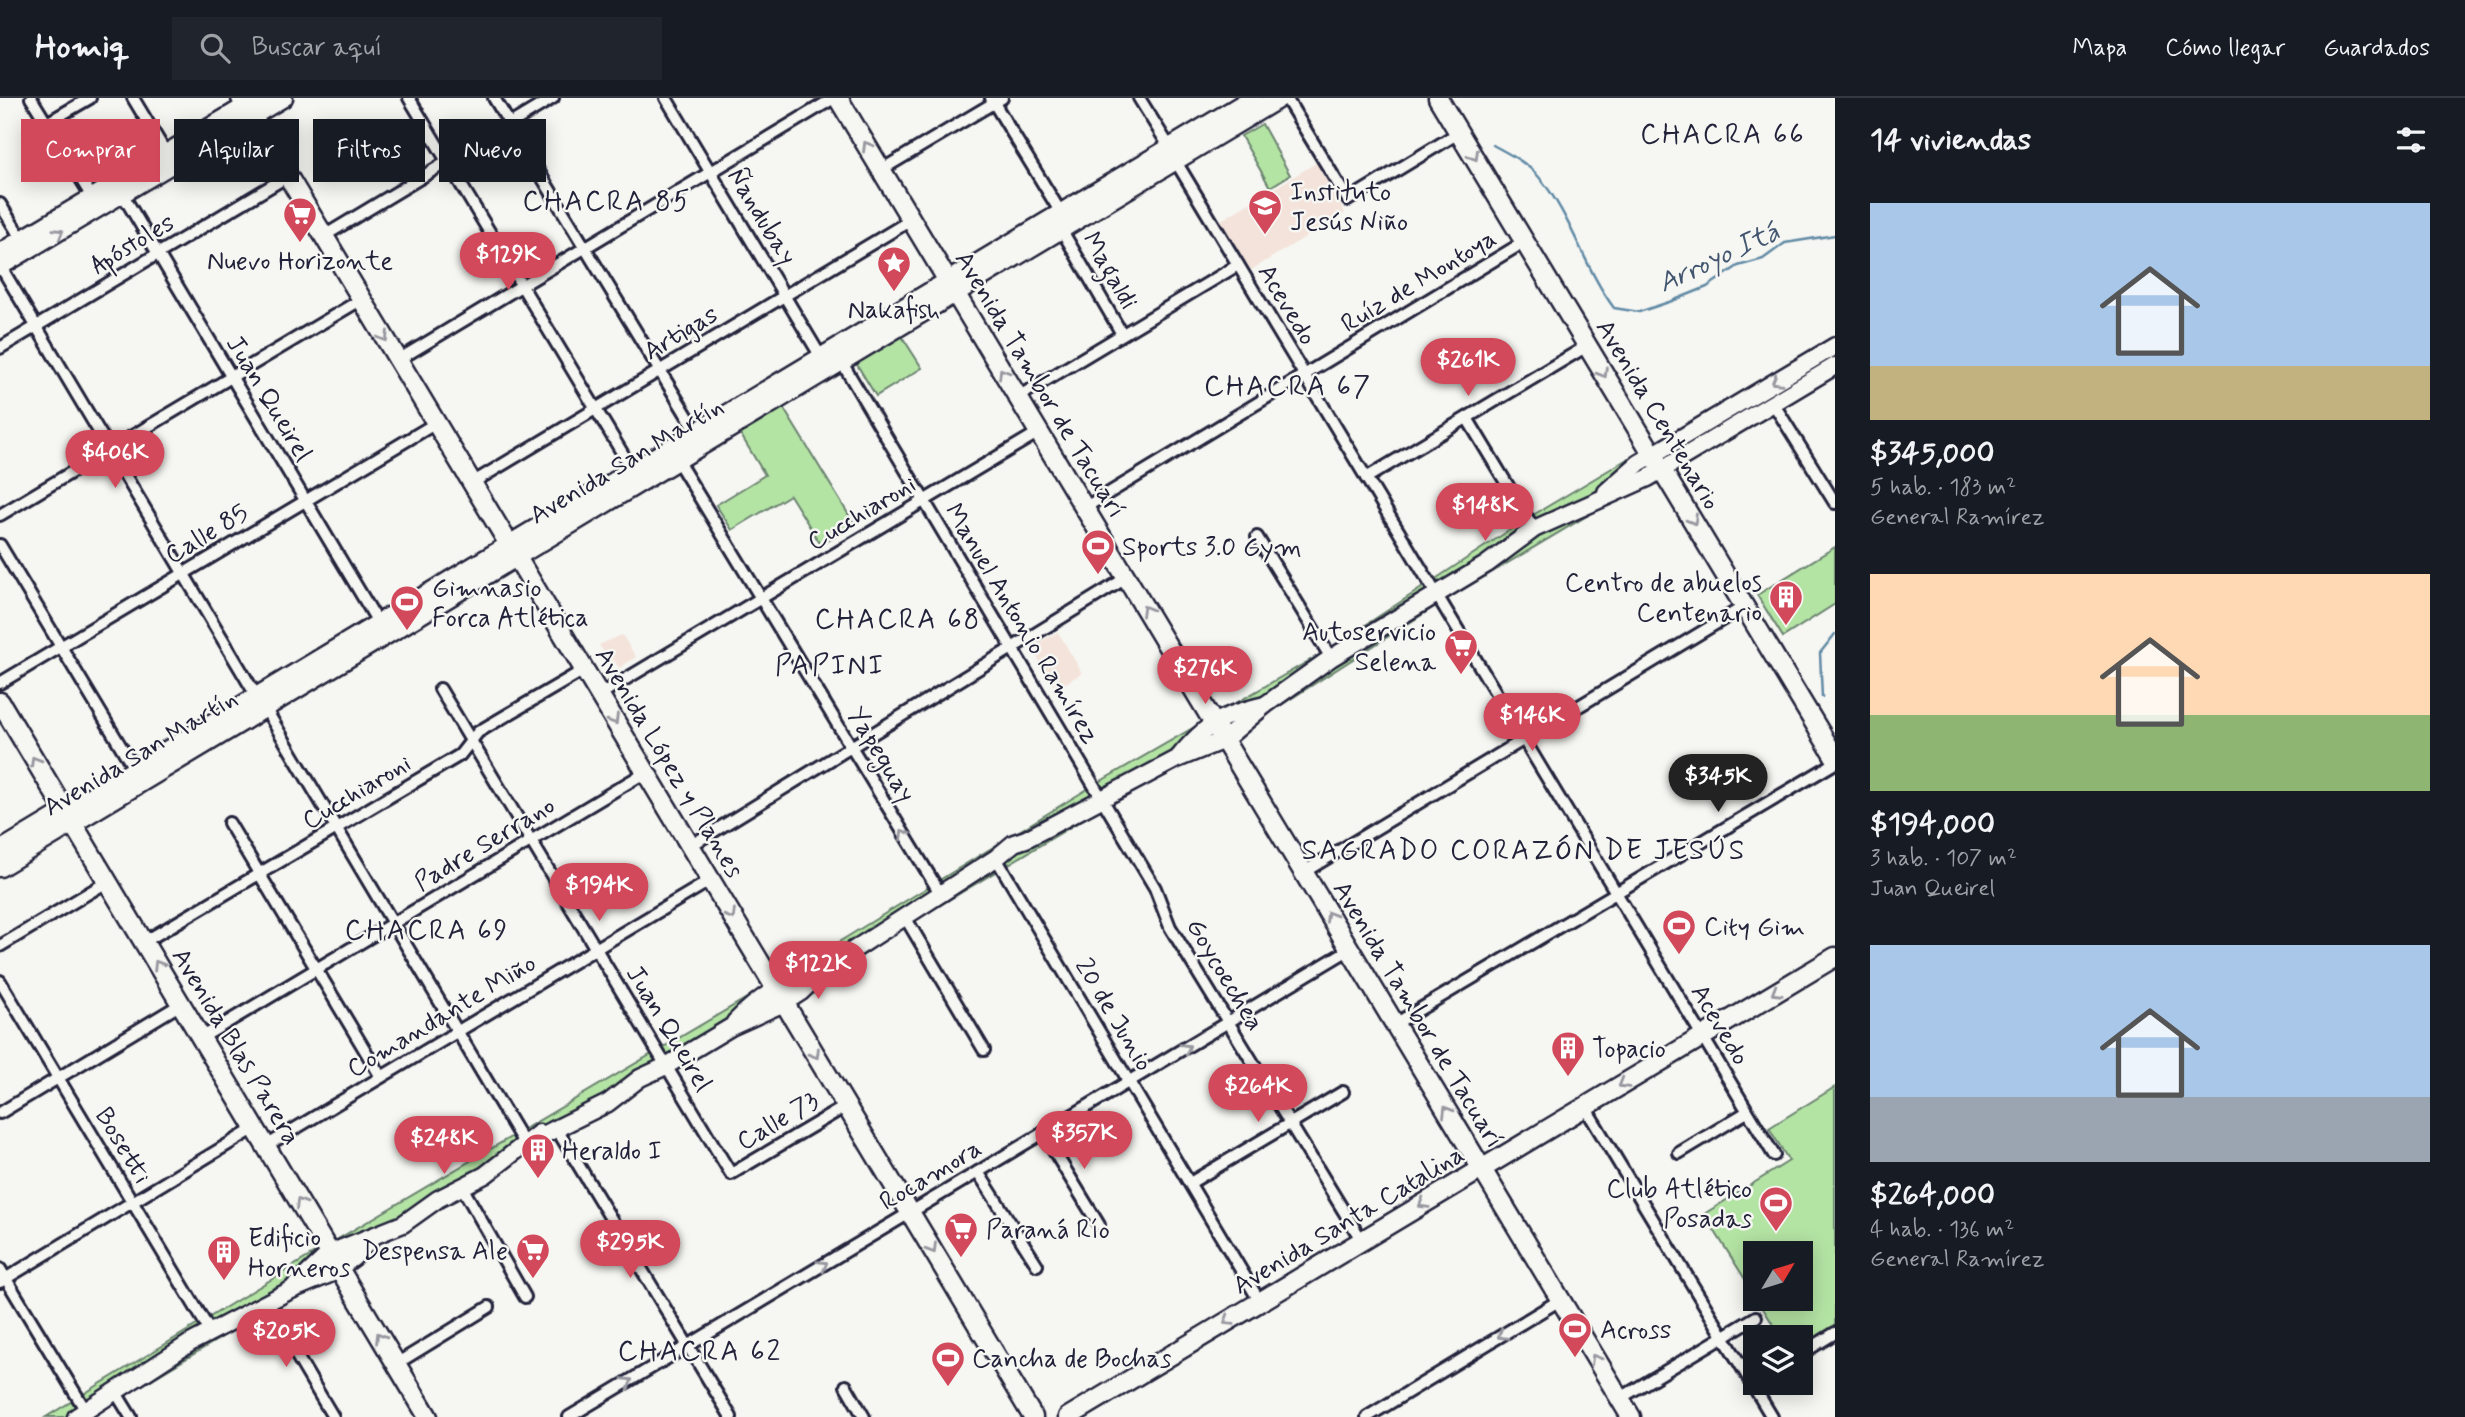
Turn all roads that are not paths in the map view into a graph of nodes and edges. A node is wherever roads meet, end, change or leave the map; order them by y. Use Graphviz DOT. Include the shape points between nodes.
graph roads {
  1 [pos="32,98"];
  2 [pos="90,98"];
  3 [pos="133,98"];
  4 [pos="284,98"];
  5 [pos="409,98"];
  6 [pos="494,98"];
  7 [pos="553,98"];
  8 [pos="666,98"];
  9 [pos="836,98"];
  10 [pos="1139,98"];
  11 [pos="1252,98"];
  12 [pos="1279,98"];
  13 [pos="1286,98"];
  14 [pos="1438,98"];
  15 [pos="995,100"];
  16 [pos="249,105"];
  17 [pos="45,119"];
  18 [pos="54,119"];
  19 [pos="507,119"];
  20 [pos="518,119"];
  21 [pos="1460,132"];
  22 [pos="439,149"];
  23 [pos="166,153"];
  24 [pos="1172,154"];
  25 [pos="439,167"];
  26 [pos="881,170"];
  27 [pos="710,172"];
  28 [pos="83,182"];
  29 [pos="278,182"];
  30 [pos="292,182"];
  31 [pos="459,182"];
  32 [pos="545,182"];
  33 [pos="123,195"];
  34 [pos="92,197"];
  35 [pos="0,204"];
  36 [pos="911,220"];
  37 [pos="1061,221"];
  38 [pos="324,236"];
  39 [pos="1524,242"];
  40 [pos="25,245"];
  41 [pos="585,248"];
  42 [pos="0,252"];
  43 [pos="158,254"];
  44 [pos="1238,265"];
  45 [pos="0,267"];
  46 [pos="522,286"];
  47 [pos="952,287"];
  48 [pos="784,295"];
  49 [pos="362,299"];
  50 [pos="36,327"];
  51 [pos="1122,334"];
  52 [pos="1587,346"];
  53 [pos="1835,346"];
  54 [pos="0,348"];
  55 [pos="821,357"];
  56 [pos="398,360"];
  57 [pos="841,360"];
  58 [pos="1835,366"];
  59 [pos="659,371"];
  60 [pos="1304,375"];
  61 [pos="232,377"];
  62 [pos="1017,397"];
  63 [pos="1773,403"];
  64 [pos="596,409"];
  65 [pos="1467,418"];
  66 [pos="436,423"];
  67 [pos="697,432"];
  68 [pos="1039,432"];
  69 [pos="110,450"];
  70 [pos="677,460"];
  71 [pos="1658,463"];
  72 [pos="634,471"];
  73 [pos="1366,478"];
  74 [pos="472,483"];
  75 [pos="306,501"];
  76 [pos="924,501"];
  77 [pos="1835,503"];
  78 [pos="1084,508"];
  79 [pos="0,515"];
  80 [pos="1534,529"];
  81 [pos="1257,537"];
  82 [pos="0,545"];
  83 [pos="513,551"];
  84 [pos="184,573"];
  85 [pos="1126,578"];
  86 [pos="1437,594"];
  87 [pos="760,599"];
  88 [pos="1745,606"];
  89 [pos="379,624"];
  90 [pos="61,646"];
  91 [pos="1012,648"];
  92 [pos="1331,659"];
  93 [pos="584,670"];
  94 [pos="0,683"];
  95 [pos="440,689"];
  96 [pos="599,695"];
  97 [pos="261,702"];
  98 [pos="0,704"];
  99 [pos="1265,705"];
  100 [pos="1213,722"];
  101 [pos="1524,739"];
  102 [pos="1224,740"];
  103 [pos="471,741"];
  104 [pos="851,747"];
  105 [pos="1835,757"];
  106 [pos="1177,759"];
  107 [pos="1835,763"];
  108 [pos="135,770"];
  109 [pos="646,772"];
  110 [pos="1103,799"];
  111 [pos="69,818"];
  112 [pos="229,823"];
  113 [pos="336,829"];
  114 [pos="531,841"];
  115 [pos="690,846"];
  116 [pos="0,851"];
  117 [pos="1002,854"];
  118 [pos="0,867"];
  119 [pos="1304,872"];
  120 [pos="260,874"];
  121 [pos="711,880"];
  122 [pos="107,882"];
  123 [pos="1616,892"];
  124 [pos="940,893"];
  125 [pos="905,917"];
  126 [pos="393,924"];
  127 [pos="144,942"];
  128 [pos="0,946"];
  129 [pos="596,949"];
  130 [pos="1350,949"];
  131 [pos="1835,957"];
  132 [pos="317,969"];
  133 [pos="0,981"];
  134 [pos="779,995"];
  135 [pos="181,1004"];
  136 [pos="1228,1022"];
  137 [pos="1395,1024"];
  138 [pos="457,1032"];
  139 [pos="1703,1037"];
  140 [pos="201,1038"];
  141 [pos="984,1050"];
  142 [pos="666,1066"];
  143 [pos="381,1077"];
  144 [pos="57,1078"];
  145 [pos="1129,1082"];
  146 [pos="1343,1092"];
  147 [pos="846,1106"];
  148 [pos="1585,1107"];
  149 [pos="1747,1112"];
  150 [pos="0,1113"];
  151 [pos="1291,1123"];
  152 [pos="255,1128"];
  153 [pos="553,1129"];
  154 [pos="1043,1133"];
  155 [pos="528,1143"];
  156 [pos="266,1146"];
  157 [pos="1679,1153"];
  158 [pos="1774,1155"];
  159 [pos="1482,1169"];
  160 [pos="978,1172"];
  161 [pos="731,1174"];
  162 [pos="1190,1183"];
  163 [pos="462,1187"];
  164 [pos="132,1202"];
  165 [pos="910,1213"];
  166 [pos="1099,1225"];
  167 [pos="1362,1241"];
  168 [pos="335,1261"];
  169 [pos="1037,1265"];
  170 [pos="2,1276"];
  171 [pos="525,1297"];
  172 [pos="1560,1300"];
  173 [pos="1260,1302"];
  174 [pos="266,1304"];
  175 [pos="489,1307"];
  176 [pos="1756,1317"];
  177 [pos="211,1333"];
  178 [pos="1832,1335"];
  179 [pos="1723,1336"];
  180 [pos="688,1346"];
  181 [pos="1813,1347"];
  182 [pos="1835,1347"];
  183 [pos="396,1364"];
  184 [pos="846,1386"];
  185 [pos="115,1391"];
  186 [pos="1619,1399"];
  187 [pos="81,1414"];
  188 [pos="1629,1416"];
  189 [pos="131,1417"];
  190 [pos="333,1417"];
  191 [pos="428,1417"];
  192 [pos="569,1417"];
  193 [pos="731,1417"];
  194 [pos="864,1417"];
  195 [pos="1033,1417"];
  196 [pos="1068,1417"];
  197 [pos="1367,1417"];
  198 [pos="1772,1417"];
  1 -- 17 [label="street"];
  2 -- 18 [label="street"];
  3 -- 23 [label="street"];
  4 -- 16 [label="main road"];
  5 -- 22 [label="street"];
  6 -- 19 [label="street"];
  7 -- 20 [label="street"];
  8 -- 27 [label="street, Ñandubay"];
  26 -- 9 [label="main road, Avenida Tambor de Tacuarí, one-way"];
  9 -- 27 [label="street"];
  10 -- 24 [label="street, Acevedo"];
  11 -- 24 [label="main road, Avenida San Martín"];
  12 -- 24 [label="main road, Avenida San Martín"];
  13 -- 21 [label="street" via="1348,200"];
  14 -- 21 [label="main road, Avenida Centenario"];
  15 -- 26 [label="street"];
  15 -- 37 [label="street, Magaldi"];
  16 -- 23 [label="main road"];
  16 -- 33 [label="main road"];
  21 -- 39 [label="main road, Avenida Centenario, one-way"];
  23 -- 34 [label="main road"];
  24 -- 37 [label="main road, Avenida San Martín"];
  24 -- 44 [label="street, Acevedo"];
  25 -- 38 [label="street"];
  26 -- 36 [label="main road, Avenida Tambor de Tacuarí"];
  27 -- 41 [label="street"];
  27 -- 48 [label="street, Ñandubay"];
  28 -- 34 [label="street"];
  29 -- 43 [label="street, Apóstoles"];
  30 -- 38 [label="main road, Avenida López y Planes"];
  31 -- 46 [label="street"];
  32 -- 41 [label="street"];
  40 -- 33 [label="main road, one-way"];
  33 -- 43 [label="street, Juan Queirel"];
  34 -- 40 [label="main road"];
  35 -- 40 [label="street"];
  36 -- 47 [label="main road, Avenida Tambor de Tacuarí"];
  36 -- 48 [label="street, Artigas"];
  37 -- 47 [label="main road, Avenida San Martín"];
  37 -- 51 [label="street, Magaldi"];
  38 -- 49 [label="main road, Avenida López y Planes"];
  39 -- 52 [label="main road, Avenida Centenario"];
  39 -- 60 [label="street, Ruíz de Montoya"];
  40 -- 42 [label="main road"];
  40 -- 45 [label="main road"];
  41 -- 46 [label="street"];
  41 -- 59 [label="street"];
  43 -- 50 [label="street, Apóstoles"];
  43 -- 61 [label="street, Juan Queirel"];
  44 -- 51 [label="street"];
  44 -- 60 [label="street, Acevedo"];
  45 -- 50 [label="street"];
  46 -- 56 [label="street"];
  46 -- 64 [label="street"];
  47 -- 55 [label="main road, Avenida San Martín"];
  47 -- 57 [label="main road, Avenida San Martín"];
  62 -- 47 [label="main road, Avenida Tambor de Tacuarí, one-way"];
  48 -- 55 [label="street, Ñandubay"];
  48 -- 59 [label="street, Artigas"];
  49 -- 56 [label="main road, Avenida López y Planes, one-way"];
  49 -- 61 [label="street"];
  50 -- 54 [label="street, Apóstoles"];
  50 -- 69 [label="street"];
  51 -- 62 [label="street"];
  52 -- 65 [label="street"];
  52 -- 71 [label="main road, Avenida Centenario, one-way"];
  53 -- 71 [label="main road, one-way"];
  55 -- 67 [label="main road, Avenida San Martín"];
  56 -- 66 [label="main road, Avenida López y Planes"];
  57 -- 70 [label="main road, Avenida San Martín"];
  57 -- 76 [label="street, Manuel Antonio Ramírez"];
  58 -- 63 [label="main road"];
  59 -- 64 [label="street, Artigas"];
  59 -- 67 [label="street"];
  60 -- 73 [label="street, Acevedo"];
  60 -- 78 [label="street, Ruíz de Montoya"];
  61 -- 69 [label="street"];
  61 -- 75 [label="street, Juan Queirel"];
  62 -- 68 [label="main road, Avenida Tambor de Tacuarí"];
  63 -- 71 [label="main road"];
  63 -- 77 [label="street"];
  64 -- 72 [label="street"];
  64 -- 74 [label="street, Artigas"];
  65 -- 73 [label="street"];
  65 -- 80 [label="street"];
  66 -- 74 [label="main road, Avenida López y Planes"];
  66 -- 75 [label="street, Calle 85"];
  67 -- 72 [label="main road, Avenida San Martín"];
  68 -- 76 [label="street, Cucchiaroni"];
  68 -- 78 [label="main road, Avenida Tambor de Tacuarí"];
  69 -- 79 [label="street"];
  69 -- 84 [label="street"];
  70 -- 83 [label="main road, Avenida San Martín"];
  70 -- 87 [label="street, Yapeguay"];
  71 -- 80 [label="main road" via="1594,503"];
  71 -- 88 [label="main road, Avenida Centenario, one-way"];
  72 -- 83 [label="main road, Avenida San Martín"];
  73 -- 86 [label="street, Acevedo"];
  74 -- 83 [label="main road, Avenida López y Planes"];
  75 -- 84 [label="street, Calle 85"];
  75 -- 89 [label="street, Juan Queirel"];
  76 -- 87 [label="street, Cucchiaroni"];
  76 -- 91 [label="street, Manuel Antonio Ramírez"];
  78 -- 85 [label="main road, Avenida Tambor de Tacuarí"];
  80 -- 86 [label="main road"];
  81 -- 92 [label="street"];
  82 -- 90 [label="street"];
  83 -- 89 [label="main road, Avenida San Martín"];
  83 -- 93 [label="main road, Avenida López y Planes"];
  83 -- 97 [label="main road, Avenida San Martín"];
  84 -- 90 [label="street, Calle 85"];
  84 -- 97 [label="street"];
  85 -- 91 [label="street"];
  100 -- 85 [label="main road, Avenida Tambor de Tacuarí, one-way"];
  86 -- 92 [label="main road"];
  86 -- 101 [label="street, Acevedo"];
  87 -- 96 [label="street, Cucchiaroni"];
  87 -- 104 [label="street, Yapeguay"];
  88 -- 101 [label="street"];
  88 -- 105 [label="main road, Avenida Centenario"];
  89 -- 97 [label="main road, Avenida San Martín"];
  90 -- 94 [label="street, Calle 85"];
  90 -- 108 [label="street"];
  91 -- 104 [label="street"];
  91 -- 110 [label="street, Manuel Antonio Ramírez"];
  92 -- 99 [label="main road"];
  93 -- 96 [label="main road, Avenida López y Planes"];
  93 -- 103 [label="street, Cucchiaroni" via="478,732"];
  95 -- 103 [label="street, Juan Queirel"];
  96 -- 109 [label="main road, Avenida López y Planes, one-way"];
  97 -- 108 [label="main road, Avenida San Martín"];
  97 -- 111 [label="main road, Avenida San Martín"];
  97 -- 113 [label="street"];
  111 -- 98 [label="main road, Avenida Blas Parera, one-way"];
  99 -- 100 [label="main road"];
  99 -- 102 [label="main road"];
  100 -- 102 [label="main road, Avenida Tambor de Tacuarí"];
  100 -- 106 [label="main road"];
  101 -- 119 [label="street"];
  101 -- 123 [label="street, Acevedo"];
  102 -- 106 [label="main road"];
  102 -- 119 [label="main road, Avenida Tambor de Tacuarí"];
  103 -- 113 [label="street, Cucchiaroni" via="460,755"];
  103 -- 114 [label="street, Juan Queirel"];
  104 -- 115 [label="street"];
  124 -- 104 [label="street, Yapeguay, one-way"];
  106 -- 110 [label="main road"];
  107 -- 123 [label="street"];
  108 -- 111 [label="main road, Avenida San Martín"];
  109 -- 114 [label="street, Padre Serrano"];
  109 -- 115 [label="main road, Avenida López y Planes"];
  110 -- 117 [label="main road" via="1014,843"];
  110 -- 136 [label="street, Goycoechea" via="1155,888 1170,927"];
  111 -- 116 [label="main road, Avenida San Martín"];
  111 -- 118 [label="main road, Avenida San Martín"];
  111 -- 122 [label="main road, Avenida Blas Parera"];
  112 -- 120 [label="street"];
  113 -- 120 [label="street, Cucchiaroni"];
  113 -- 126 [label="street"];
  114 -- 126 [label="street, Padre Serrano"];
  114 -- 129 [label="street, Juan Queirel"];
  115 -- 121 [label="main road, Avenida López y Planes"];
  117 -- 124 [label="main road"];
  117 -- 145 [label="street, 20 de Junio"];
  130 -- 119 [label="main road, Avenida Tambor de Tacuarí, one-way"];
  120 -- 127 [label="street, Cucchiaroni"];
  120 -- 132 [label="street"];
  121 -- 129 [label="street, Comandante Miño"];
  121 -- 134 [label="main road, Avenida López y Planes, one-way"];
  122 -- 127 [label="main road, Avenida Blas Parera"];
  122 -- 128 [label="street"];
  123 -- 137 [label="street"];
  123 -- 139 [label="street, Acevedo"];
  124 -- 125 [label="main road"];
  125 -- 134 [label="main road" via="827,967 801,992"];
  125 -- 141 [label="street"];
  126 -- 132 [label="street, Padre Serrano"];
  126 -- 138 [label="street"];
  135 -- 127 [label="main road, Avenida Blas Parera, one-way"];
  129 -- 138 [label="street, Comandante Miño"];
  129 -- 142 [label="street, Juan Queirel"];
  130 -- 136 [label="street, Rocamora"];
  130 -- 137 [label="main road, Avenida Tambor de Tacuarí"];
  131 -- 139 [label="main road, Avenida Santa Catalina, one-way"];
  132 -- 140 [label="street, Padre Serrano"];
  132 -- 143 [label="street"];
  133 -- 144 [label="street, Bosetti"];
  134 -- 142 [label="main road"];
  134 -- 147 [label="main road, Avenida López y Planes, one-way"];
  135 -- 140 [label="main road, Avenida Blas Parera"];
  135 -- 144 [label="street"];
  145 -- 136 [label="street, Rocamora, one-way"];
  136 -- 151 [label="street, Goycoechea"];
  159 -- 137 [label="main road, Avenida Tambor de Tacuarí, one-way"];
  138 -- 143 [label="street, Comandante Miño"];
  138 -- 155 [label="street"];
  139 -- 148 [label="main road, Avenida Santa Catalina, one-way"];
  139 -- 149 [label="street, Acevedo"];
  140 -- 152 [label="main road, Avenida Blas Parera"];
  142 -- 153 [label="main road" via="640,1078 608,1103"];
  142 -- 161 [label="street, Juan Queirel"];
  143 -- 156 [label="street, Comandante Miño"];
  144 -- 150 [label="street"];
  144 -- 164 [label="street, Bosetti"];
  145 -- 154 [label="street, Rocamora"];
  145 -- 162 [label="street, 20 de Junio"];
  146 -- 151 [label="street"];
  147 -- 161 [label="street, Calle 73"];
  147 -- 165 [label="main road, Avenida López y Planes"];
  148 -- 159 [label="main road, Avenida Santa Catalina"];
  148 -- 179 [label="street"];
  149 -- 157 [label="street"];
  149 -- 158 [label="street, Acevedo"];
  151 -- 162 [label="street"];
  151 -- 167 [label="street, Goycoechea"];
  152 -- 156 [label="main road, Avenida Blas Parera"];
  152 -- 164 [label="street"];
  153 -- 155 [label="main road" via="538,1133"];
  153 -- 180 [label="street"];
  154 -- 160 [label="street, Rocamora"];
  154 -- 166 [label="street"];
  155 -- 163 [label="main road"];
  168 -- 156 [label="main road, Avenida Blas Parera, one-way"];
  159 -- 167 [label="main road, Avenida Santa Catalina, one-way"];
  159 -- 172 [label="main road, Avenida Tambor de Tacuarí"];
  160 -- 165 [label="street, Rocamora"];
  160 -- 169 [label="street"];
  162 -- 173 [label="street, 20 de Junio"];
  163 -- 168 [label="main road"];
  163 -- 171 [label="street"];
  164 -- 170 [label="street"];
  164 -- 177 [label="street, Bosetti"];
  180 -- 165 [label="street, Rocamora, one-way"];
  165 -- 195 [label="main road, Avenida López y Planes, one-way"];
  167 -- 173 [label="main road, Avenida Santa Catalina"];
  168 -- 174 [label="main road"];
  183 -- 168 [label="main road, Avenida Blas Parera, one-way"];
  170 -- 187 [label="street"];
  186 -- 172 [label="main road, Avenida Tambor de Tacuarí, one-way"];
  172 -- 197 [label="street, one-way"];
  173 -- 196 [label="main road, Avenida Santa Catalina, one-way"];
  174 -- 177 [label="main road"];
  174 -- 190 [label="street"];
  175 -- 183 [label="street"];
  176 -- 179 [label="street"];
  177 -- 185 [label="main road"];
  178 -- 181 [label="street"];
  178 -- 182 [label="street"];
  179 -- 186 [label="street"];
  179 -- 198 [label="street"];
  192 -- 180 [label="street, Rocamora, one-way"];
  180 -- 193 [label="street"];
  183 -- 191 [label="main road, Avenida Blas Parera"];
  184 -- 194 [label="street"];
  185 -- 187 [label="main road"];
  185 -- 189 [label="street"];
  186 -- 188 [label="main road, Avenida Tambor de Tacuarí"];
}
